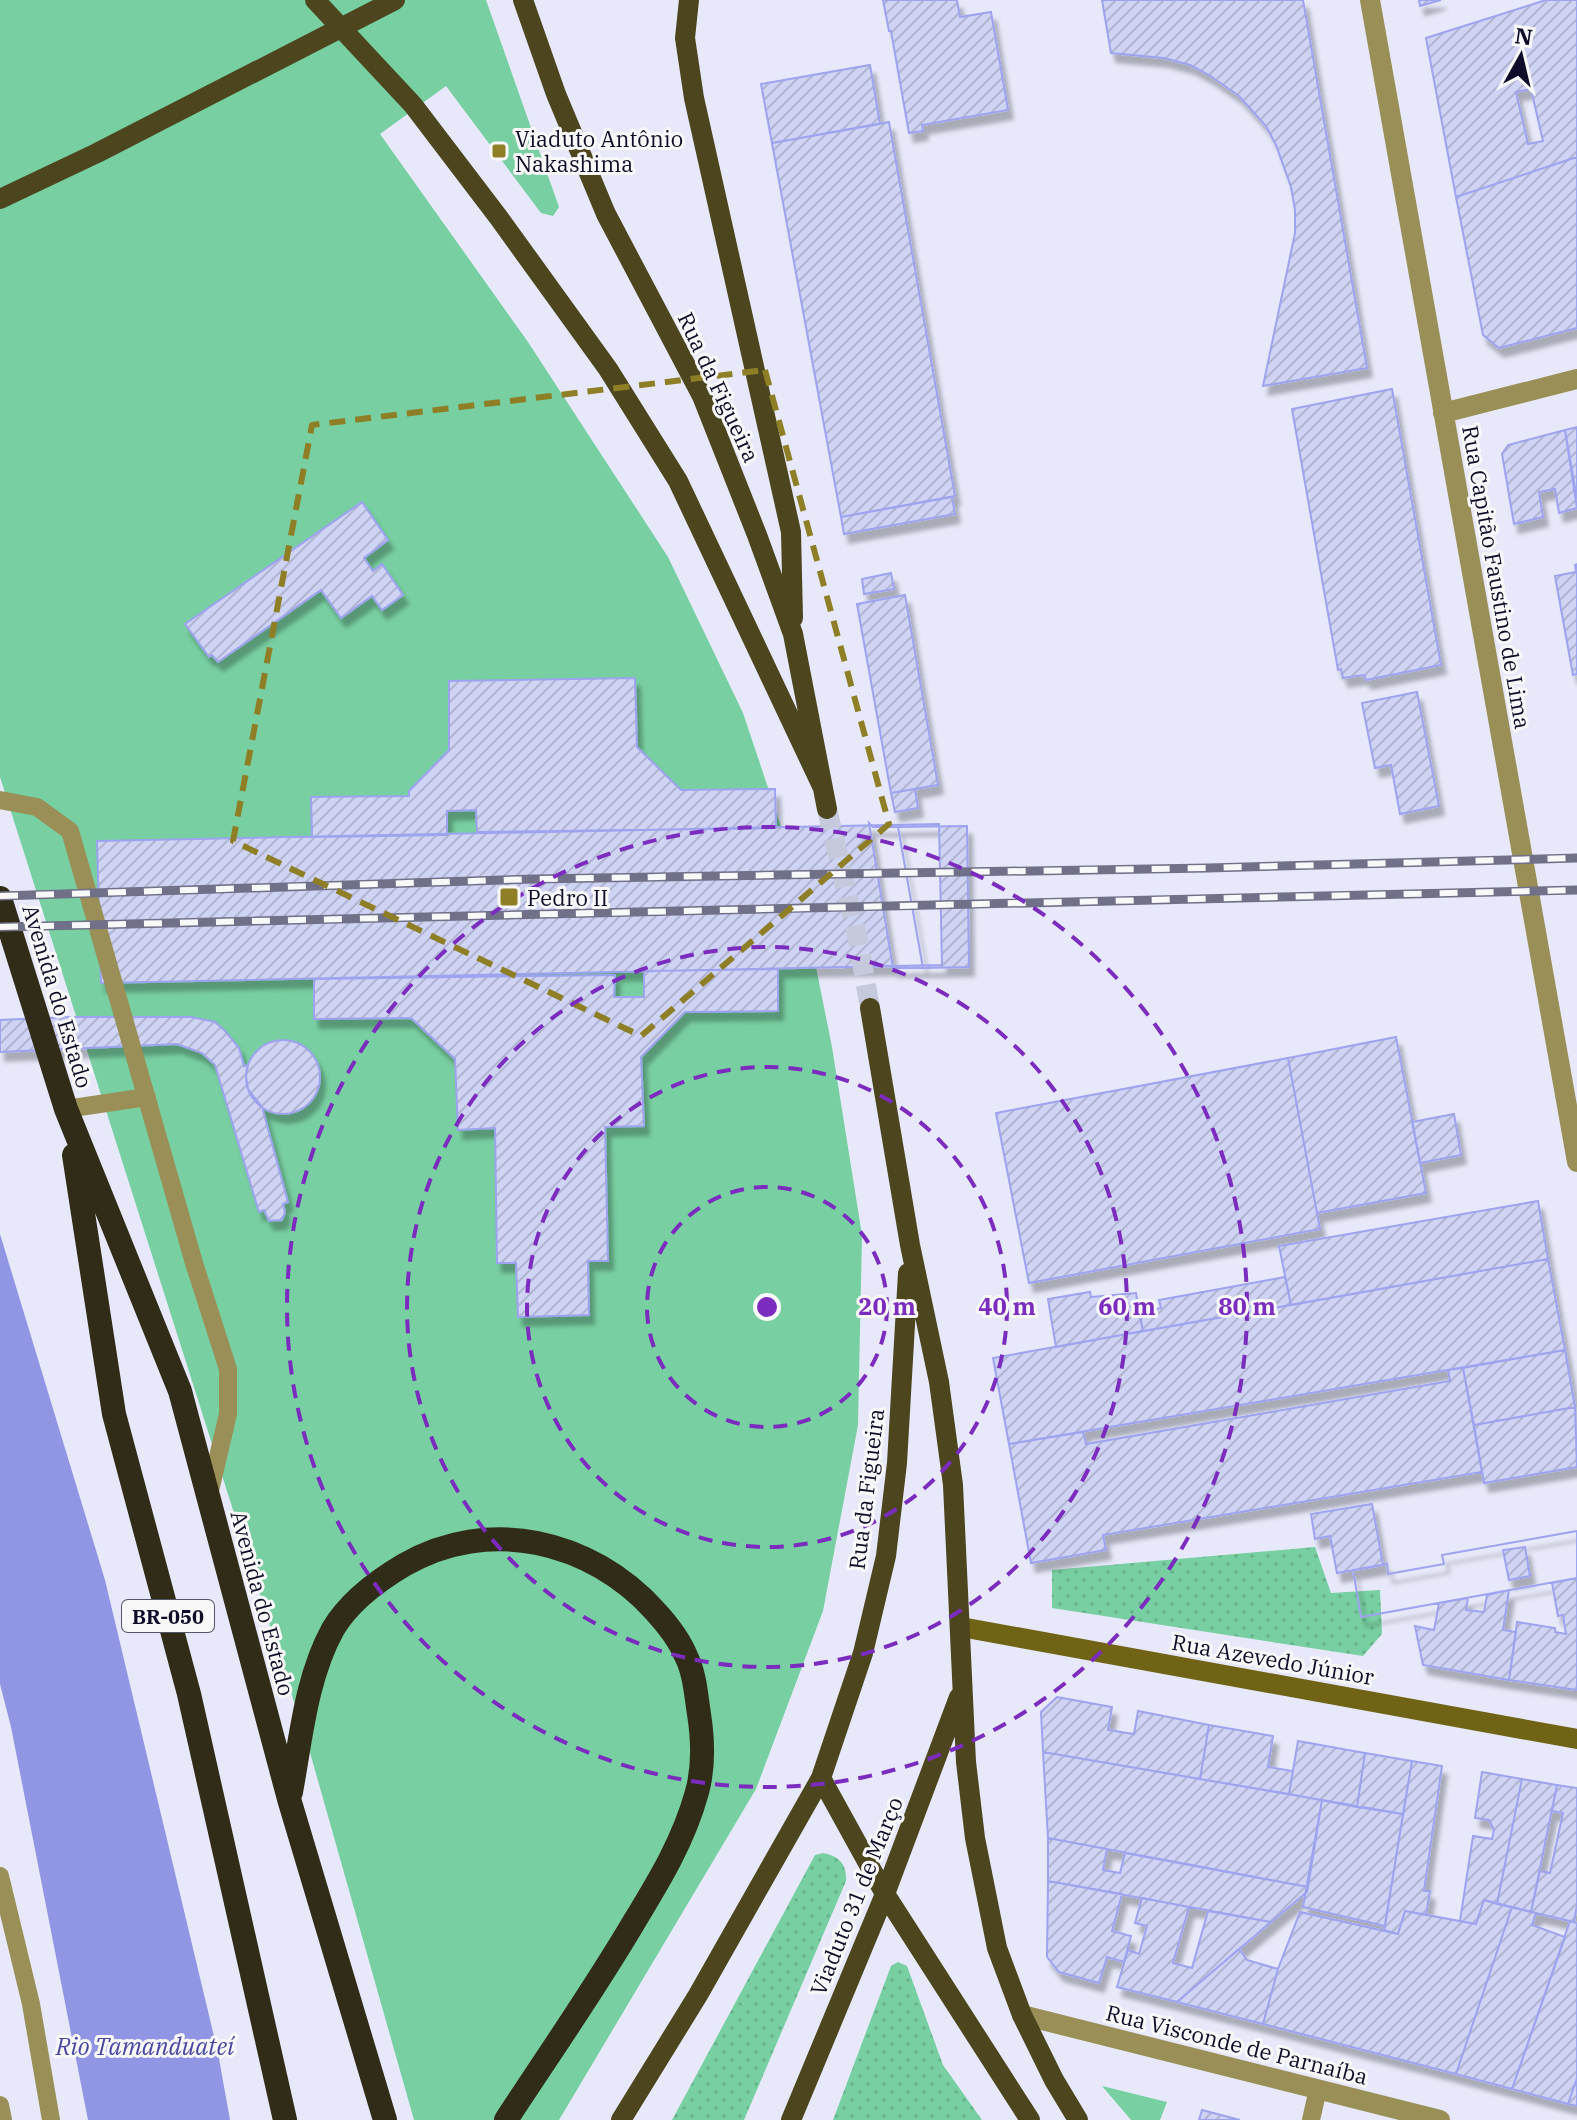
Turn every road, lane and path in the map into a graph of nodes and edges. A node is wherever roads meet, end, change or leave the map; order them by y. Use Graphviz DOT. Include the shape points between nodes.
graph roads {
  1 [pos="315,0"];
  2 [pos="395,0"];
  3 [pos="689,0"];
  4 [pos="1370,0"];
  5 [pos="526,4"];
  6 [pos="0,199"];
  7 [pos="1577,379"];
  8 [pos="1443,413"];
  9 [pos="793,634"];
  10 [pos="822,786"];
  11 [pos="0,800"];
  12 [pos="827,809"];
  13 [pos="0,898"];
  14 [pos="870,1008"];
  15 [pos="147,1097"];
  16 [pos="66,1109"];
  17 [pos="1577,1162"];
  18 [pos="910,1245"];
  19 [pos="208,1497"];
  20 [pos="961,1627"];
  21 [pos="962,1689"];
  22 [pos="1577,1739"];
  23 [pos="821,1778"];
  24 [pos="289,1799"];
  25 [pos="0,1876"];
  26 [pos="885,1894"];
  27 [pos="1022,2015"];
  28 [pos="1318,2089"];
  29 [pos="0,2105"];
  30 [pos="623,2118"];
  31 [pos="3,2120"];
  32 [pos="51,2120"];
  33 [pos="285,2120"];
  34 [pos="385,2120"];
  35 [pos="506,2120"];
  36 [pos="791,2120"];
  37 [pos="1030,2120"];
  38 [pos="1078,2120"];
  39 [pos="1311,2120"];
  40 [pos="1440,2120"];
  1 -- 10 [label="main road" via="413,105 608,369 678,481"];
  2 -- 6 [label="main road"];
  3 -- 9 [label="main road" via="685,38 694,98 791,532"];
  4 -- 8 [label="street, Rua Capitão Faustino de Lima"];
  5 -- 9 [label="main road, Rua da Figueira" via="556,94 606,214 702,396"];
  7 -- 8 [label="street"];
  8 -- 17 [label="street, Rua Capitão Faustino de Lima"];
  9 -- 10 [label="main road, Rua da Figueira"];
  10 -- 12 [label="main road, Rua da Figueira"];
  11 -- 15 [label="lane" via="37,807 70,831"];
  13 -- 16 [label="highway, Avenida do Estado / BR-050"];
  14 -- 18 [label="main road, Rua da Figueira"];
  15 -- 16 [label="lane"];
  15 -- 19 [label="lane" via="228,1369 228,1414"];
  16 -- 19 [label="highway, Avenida do Estado" via="180,1391"];
  16 -- 33 [label="highway, Avenida do Estado / BR-050" via="114,1414 189,1694"];
  18 -- 20 [label="main road, Rua da Figueira" via="939,1382 953,1485"];
  18 -- 23 [label="main road, Rua da Figueira" via="886,1556 863,1653"];
  19 -- 24 [label="highway, Avenida do Estado"];
  20 -- 21 [label="main road, Rua da Figueira"];
  20 -- 22 [label="street, Rua Azevedo Júnior"];
  21 -- 26 [label="main road, Viaduto 31 de Março"];
  21 -- 27 [label="main road, Rua da Figueira" via="975,1838 997,1948"];
  23 -- 26 [label="main road"];
  23 -- 30 [label="main road, Rua da Figueira"];
  24 -- 34 [label="highway, Avenida do Estado"];
  24 -- 35 [label="highway" via="308,1700 334,1629 381,1578 415,1559 456,1543 492,1538 535,1541 583,1557 620,1578 668,1626 687,1656 695,1685 703,1742 698,1791 673,1858"];
  25 -- 32 [label="lane" via="31,2004"];
  26 -- 36 [label="main road, Viaduto 31 de Março"];
  26 -- 37 [label="main road"];
  27 -- 28 [label="street, Rua Visconde de Parnaíba"];
  27 -- 38 [label="main road, Rua da Figueira"];
  28 -- 39 [label="lane"];
  28 -- 40 [label="street, Rua Visconde de Parnaíba"];
  29 -- 31 [label="lane"];
}
